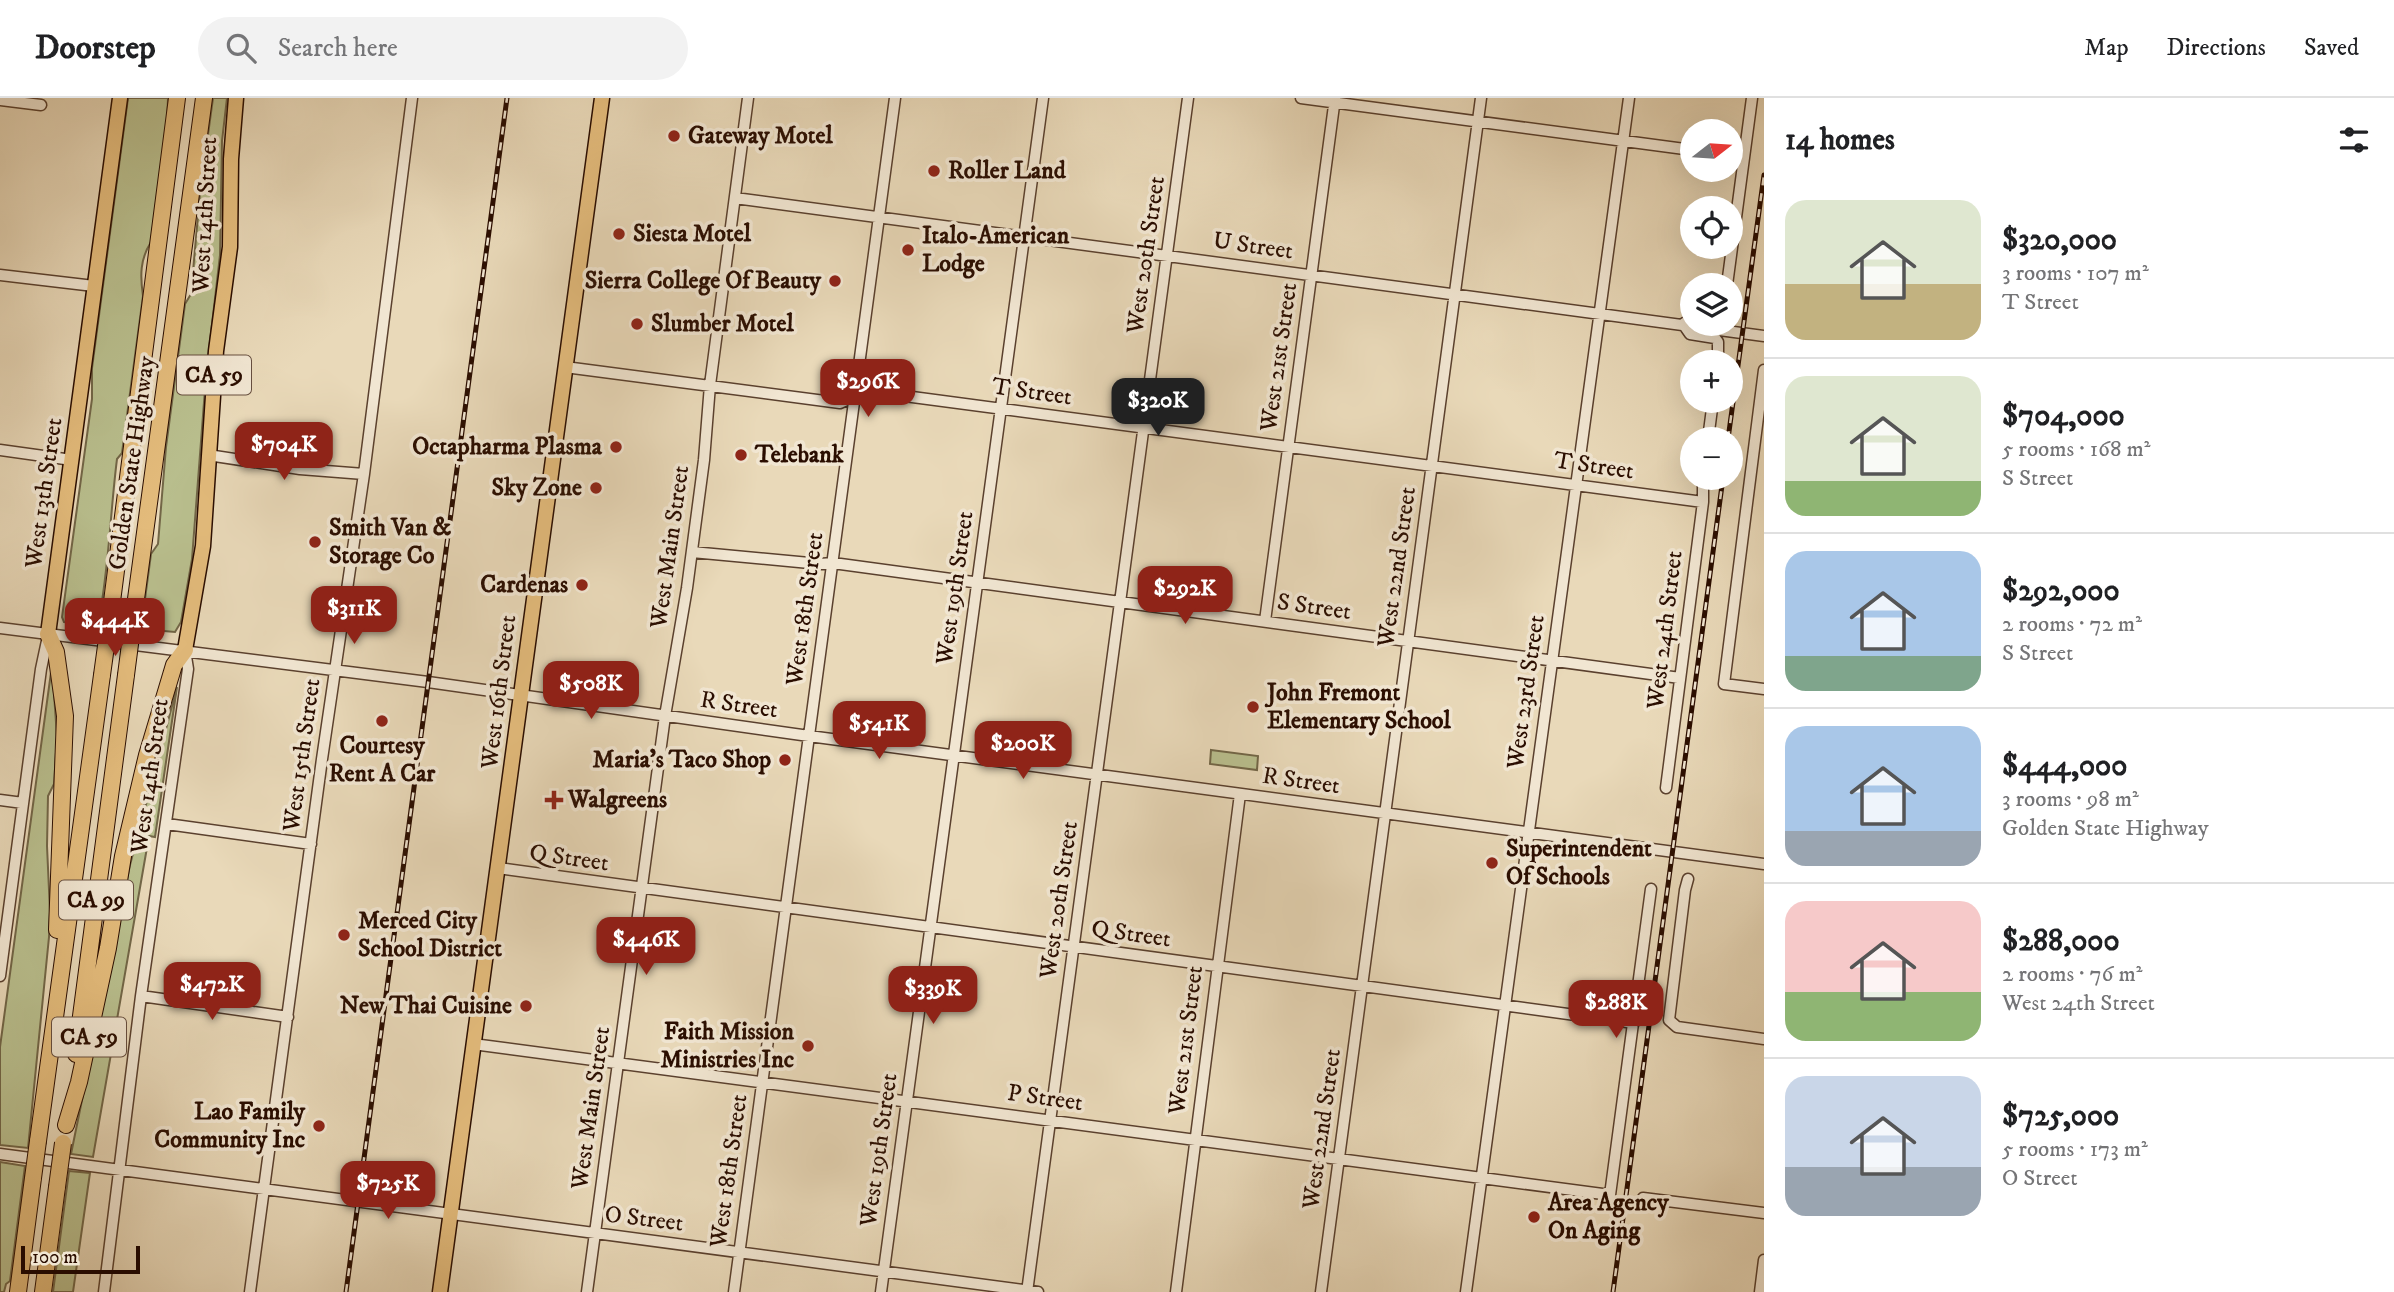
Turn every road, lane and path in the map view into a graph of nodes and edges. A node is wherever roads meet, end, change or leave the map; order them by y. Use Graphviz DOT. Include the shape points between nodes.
graph roads {
  1 [pos="120,98"];
  2 [pos="177,98"];
  3 [pos="204,98"];
  4 [pos="236,98"];
  5 [pos="412,98"];
  6 [pos="601,98"];
  7 [pos="748,98"];
  8 [pos="895,98"];
  9 [pos="1043,98"];
  10 [pos="1188,98"];
  11 [pos="1301,98"];
  12 [pos="1481,98"];
  13 [pos="1629,98"];
  14 [pos="1752,98"];
  15 [pos="0,100"];
  16 [pos="1334,100"];
  17 [pos="41,105"];
  18 [pos="1478,121"];
  19 [pos="1623,141"];
  20 [pos="1680,148"];
  21 [pos="1745,157"];
  22 [pos="736,198"];
  23 [pos="879,217"];
  24 [pos="1025,236"];
  25 [pos="1167,256"];
  26 [pos="1729,273"];
  27 [pos="0,275"];
  28 [pos="1311,275"];
  29 [pos="94,286"];
  30 [pos="1455,294"];
  31 [pos="1599,314"];
  32 [pos="1680,321"];
  33 [pos="1743,332"];
  34 [pos="1702,336"];
  35 [pos="1764,336"];
  36 [pos="1720,350"];
  37 [pos="565,367"];
  38 [pos="1764,370"];
  39 [pos="710,385"];
  40 [pos="855,397"];
  41 [pos="1000,409"];
  42 [pos="1144,428"];
  43 [pos="1288,447"];
  44 [pos="0,450"];
  45 [pos="208,455"];
  46 [pos="72,460"];
  47 [pos="1432,466"];
  48 [pos="364,474"];
  49 [pos="1576,485"];
  50 [pos="1703,490"];
  51 [pos="1703,502"];
  52 [pos="692,552"];
  53 [pos="833,563"];
  54 [pos="977,582"];
  55 [pos="1120,601"];
  56 [pos="1265,621"];
  57 [pos="0,628"];
  58 [pos="48,634"];
  59 [pos="1408,641"];
  60 [pos="185,650"];
  61 [pos="1552,660"];
  62 [pos="334,670"];
  63 [pos="1680,678"];
  64 [pos="1764,689"];
  65 [pos="521,696"];
  66 [pos="665,716"];
  67 [pos="809,736"];
  68 [pos="954,756"];
  69 [pos="1097,775"];
  70 [pos="1666,788"];
  71 [pos="1240,794"];
  72 [pos="0,800"];
  73 [pos="23,803"];
  74 [pos="1385,814"];
  75 [pos="167,824"];
  76 [pos="1528,833"];
  77 [pos="311,844"];
  78 [pos="1764,864"];
  79 [pos="498,868"];
  80 [pos="1688,878"];
  81 [pos="642,890"];
  82 [pos="1651,890"];
  83 [pos="786,909"];
  84 [pos="930,929"];
  85 [pos="1074,948"];
  86 [pos="1217,967"];
  87 [pos="0,976"];
  88 [pos="1362,986"];
  89 [pos="141,996"];
  90 [pos="1505,1006"];
  91 [pos="288,1017"];
  92 [pos="1634,1023"];
  93 [pos="1764,1039"];
  94 [pos="473,1044"];
  95 [pos="618,1062"];
  96 [pos="47,1080"];
  97 [pos="762,1082"];
  98 [pos="907,1101"];
  99 [pos="1050,1120"];
  100 [pos="66,1125"];
  101 [pos="1195,1139"];
  102 [pos="0,1154"];
  103 [pos="1339,1160"];
  104 [pos="120,1170"];
  105 [pos="1481,1178"];
  106 [pos="264,1190"];
  107 [pos="1643,1198"];
  108 [pos="1764,1213"];
  109 [pos="450,1214"];
  110 [pos="595,1234"];
  111 [pos="739,1252"];
  112 [pos="1764,1260"];
  113 [pos="883,1272"];
  114 [pos="18,1292"];
  115 [pos="43,1292"];
  116 [pos="104,1292"];
  117 [pos="250,1292"];
  118 [pos="440,1292"];
  119 [pos="587,1292"];
  120 [pos="734,1292"];
  121 [pos="881,1292"];
  122 [pos="1031,1292"];
  123 [pos="1176,1292"];
  124 [pos="1321,1292"];
  125 [pos="1466,1292"];
  126 [pos="1760,1292"];
  1 -- 29 [label="main road, West 13th Street"];
  2 -- 96 [label="highway, Golden State Highway / CA 99, bridge"];
  3 -- 100 [label="highway, Golden State Highway / CA 99, bridge"];
  4 -- 45 [label="main road, West 14th Street / CA 59" via="230,247"];
  5 -- 48 [label="street, West 15th Street"];
  6 -- 37 [label="main road, West 16th Street"];
  7 -- 22 [label="street, West Main Street"];
  8 -- 23 [label="street, West 18th Street"];
  9 -- 24 [label="street, West 19th Street"];
  10 -- 25 [label="street, West 20th Street"];
  11 -- 16 [label="street"];
  12 -- 18 [label="street, West 22nd Street"];
  13 -- 19 [label="street, West 23rd Street"];
  14 -- 21 [label="street"];
  15 -- 17 [label="street"];
  16 -- 18 [label="street"];
  16 -- 28 [label="street, West 21st Street"];
  18 -- 19 [label="street"];
  18 -- 30 [label="street, West 22nd Street"];
  19 -- 20 [label="street"];
  19 -- 31 [label="street, West 23rd Street"];
  21 -- 26 [label="street"];
  22 -- 23 [label="street, U Street"];
  22 -- 39 [label="street, West Main Street"];
  23 -- 24 [label="street, U Street"];
  23 -- 40 [label="street, West 18th Street"];
  24 -- 25 [label="street, U Street"];
  24 -- 41 [label="street, West 19th Street"];
  25 -- 28 [label="street, U Street"];
  25 -- 42 [label="street, West 20th Street"];
  27 -- 29 [label="street"];
  28 -- 30 [label="street, U Street"];
  28 -- 43 [label="street, West 21st Street"];
  29 -- 46 [label="main road, West 13th Street"];
  30 -- 31 [label="street, U Street"];
  30 -- 47 [label="street, West 22nd Street"];
  31 -- 32 [label="street, U Street"];
  31 -- 49 [label="street, West 23rd Street"];
  33 -- 35 [label="street, U Street"];
  34 -- 36 [label="street" via="1715,338"];
  37 -- 39 [label="street, T Street"];
  37 -- 65 [label="main road, West 16th Street"];
  38 -- 64 [label="street" via="1724,684"];
  39 -- 40 [label="street, T Street" via="840,403"];
  39 -- 52 [label="street, West Main Street"];
  40 -- 41 [label="street, T Street" via="867,391"];
  40 -- 53 [label="street, West 18th Street"];
  41 -- 42 [label="street, T Street"];
  41 -- 54 [label="street, West 19th Street"];
  42 -- 43 [label="street, T Street"];
  42 -- 55 [label="street, West 20th Street"];
  43 -- 47 [label="street, T Street"];
  43 -- 56 [label="street, West 21st Street"];
  44 -- 46 [label="street"];
  45 -- 48 [label="street"];
  45 -- 60 [label="main road, West 14th Street / CA 59" via="203,545"];
  46 -- 58 [label="main road, West 13th Street"];
  47 -- 49 [label="street, T Street"];
  47 -- 59 [label="street, West 22nd Street"];
  48 -- 62 [label="street, West 15th Street"];
  49 -- 51 [label="street, T Street"];
  49 -- 61 [label="street, West 23rd Street"];
  50 -- 51 [label="street, West 24th Street"];
  51 -- 63 [label="street, West 24th Street"];
  52 -- 53 [label="street, S Street"];
  52 -- 66 [label="street, West Main Street"];
  53 -- 54 [label="street, S Street"];
  53 -- 67 [label="street, West 18th Street"];
  54 -- 55 [label="street, S Street"];
  54 -- 68 [label="street, West 19th Street"];
  55 -- 56 [label="street, S Street"];
  55 -- 69 [label="street, West 20th Street"];
  56 -- 59 [label="street, S Street"];
  57 -- 58 [label="street, R Street"];
  58 -- 60 [label="street, R Street"];
  58 -- 73 [label="street, West 13th Street"];
  58 -- 96 [label="highway" via="62,690 65,750"];
  59 -- 61 [label="street, S Street"];
  59 -- 74 [label="street, West 22nd Street"];
  60 -- 62 [label="street, R Street"];
  60 -- 75 [label="street, West 14th Street" via="188,668"];
  60 -- 100 [label="highway, CA 59" via="174,665 147,755 79,1082"];
  61 -- 63 [label="street, S Street"];
  61 -- 76 [label="street, West 23rd Street"];
  62 -- 65 [label="street, R Street"];
  62 -- 77 [label="street, West 15th Street"];
  63 -- 70 [label="street, West 24th Street"];
  65 -- 66 [label="street, R Street"];
  65 -- 79 [label="main road, West 16th Street"];
  66 -- 67 [label="street, R Street"];
  66 -- 81 [label="street, West Main Street"];
  67 -- 68 [label="street, R Street"];
  67 -- 83 [label="street, West 18th Street"];
  68 -- 69 [label="street, R Street"];
  68 -- 84 [label="street, West 19th Street"];
  69 -- 71 [label="street, R Street"];
  69 -- 85 [label="street, West 20th Street"];
  71 -- 74 [label="street, R Street"];
  71 -- 86 [label="street, West 21st Street"];
  72 -- 73 [label="street"];
  73 -- 87 [label="street, West 13th Street"];
  74 -- 76 [label="street, R Street"];
  74 -- 88 [label="street, West 22nd Street"];
  75 -- 77 [label="street"];
  75 -- 89 [label="street, West 14th Street"];
  76 -- 78 [label="street, R Street"];
  76 -- 90 [label="street, West 23rd Street"];
  77 -- 91 [label="street, West 15th Street"];
  79 -- 81 [label="street, Q Street"];
  79 -- 94 [label="main road, West 16th Street"];
  80 -- 93 [label="street" via="1670,1022 1677,1027"];
  81 -- 83 [label="street, Q Street"];
  81 -- 95 [label="street, West Main Street"];
  82 -- 92 [label="street"];
  83 -- 84 [label="street, Q Street"];
  83 -- 97 [label="street, West 18th Street"];
  84 -- 85 [label="street, Q Street"];
  84 -- 98 [label="street, West 19th Street"];
  85 -- 86 [label="street, Q Street"];
  85 -- 99 [label="street, West 20th Street"];
  86 -- 88 [label="street, Q Street"];
  86 -- 101 [label="street, West 21st Street"];
  88 -- 90 [label="street, Q Street"];
  88 -- 103 [label="street, West 22nd Street"];
  89 -- 91 [label="street"];
  89 -- 104 [label="street, West 14th Street"];
  90 -- 92 [label="street, Q Street"];
  90 -- 105 [label="street, West 23rd Street"];
  91 -- 106 [label="street, West 15th Street"];
  92 -- 105 [label="street, P Street" via="1610,1195"];
  94 -- 95 [label="street, P Street"];
  94 -- 109 [label="main road, West 16th Street"];
  95 -- 97 [label="street, P Street"];
  95 -- 110 [label="street, West Main Street"];
  96 -- 114 [label="highway, Golden State Highway / CA 99, bridge"];
  97 -- 98 [label="street, P Street"];
  97 -- 111 [label="street, West 18th Street"];
  98 -- 99 [label="street, P Street"];
  98 -- 113 [label="street, West 19th Street"];
  99 -- 101 [label="street, P Street"];
  99 -- 122 [label="street, West 20th Street"];
  100 -- 115 [label="highway, Golden State Highway / CA 99, bridge"];
  101 -- 103 [label="street, P Street"];
  101 -- 123 [label="street, West 21st Street"];
  102 -- 104 [label="street, O Street"];
  103 -- 105 [label="street, P Street"];
  103 -- 124 [label="street, West 22nd Street"];
  104 -- 106 [label="street, O Street"];
  104 -- 116 [label="street, West 14th Street"];
  105 -- 125 [label="street, West 23rd Street"];
  106 -- 109 [label="street, O Street"];
  106 -- 117 [label="street, West 15th Street"];
  107 -- 108 [label="street"];
  109 -- 110 [label="street, O Street"];
  109 -- 118 [label="main road, West 16th Street"];
  110 -- 111 [label="street, O Street"];
  110 -- 119 [label="street, West Main Street"];
  111 -- 113 [label="street, O Street"];
  111 -- 120 [label="street, West 18th Street"];
  112 -- 126 [label="street"];
  113 -- 121 [label="street, West 19th Street"];
  113 -- 122 [label="street, O Street"];
}
